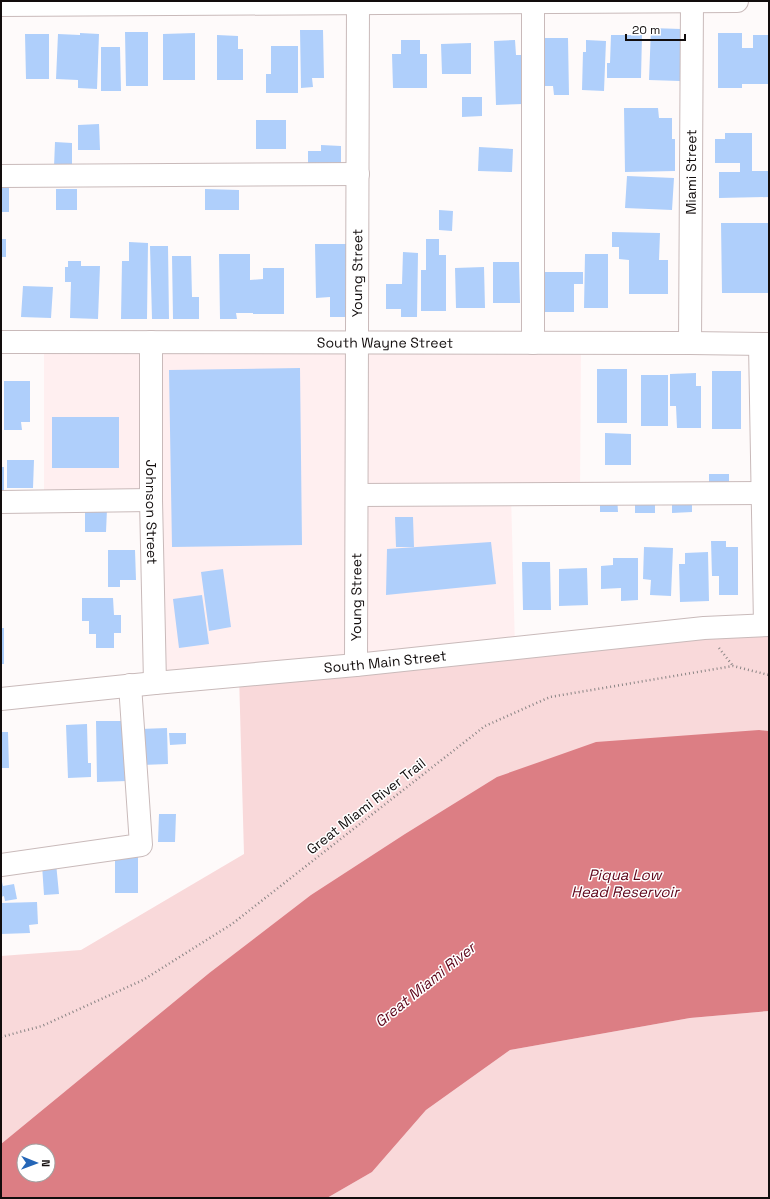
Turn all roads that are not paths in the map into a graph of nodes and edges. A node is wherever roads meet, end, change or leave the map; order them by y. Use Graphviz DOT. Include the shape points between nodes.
graph roads {
  1 [pos="692,1"];
  2 [pos="736,1"];
  3 [pos="358,2"];
  4 [pos="533,2"];
  5 [pos="1,5"];
  6 [pos="358,174"];
  7 [pos="1,176"];
  8 [pos="1,342"];
  9 [pos="151,342"];
  10 [pos="357,342"];
  11 [pos="533,343"];
  12 [pos="690,343"];
  13 [pos="765,344"];
  14 [pos="766,493"];
  15 [pos="357,495"];
  16 [pos="151,500"];
  17 [pos="1,502"];
  18 [pos="767,625"];
  19 [pos="356,665"];
  20 [pos="155,683"];
  21 [pos="130,685"];
  22 [pos="1,699"];
  23 [pos="1,865"];
  1 -- 2 [label="street"];
  1 -- 4 [label="street"];
  1 -- 12 [label="street, Miami Street"];
  3 -- 4 [label="street"];
  3 -- 5 [label="street"];
  3 -- 6 [label="street, Young Street"];
  4 -- 11 [label="street"];
  6 -- 7 [label="street"];
  6 -- 10 [label="street, Young Street"];
  8 -- 9 [label="street, South Wayne Street"];
  9 -- 10 [label="street, South Wayne Street"];
  9 -- 16 [label="street, Johnson Street"];
  10 -- 11 [label="street, South Wayne Street"];
  10 -- 15 [label="street, Young Street"];
  11 -- 12 [label="street, South Wayne Street"];
  12 -- 13 [label="street, South Wayne Street"];
  13 -- 14 [label="street"];
  14 -- 15 [label="street"];
  14 -- 18 [label="street"];
  15 -- 19 [label="street, Young Street"];
  16 -- 17 [label="street"];
  16 -- 20 [label="street, Johnson Street"];
  18 -- 19 [label="street, South Main Street" via="704,628"];
  19 -- 20 [label="street, South Main Street"];
  20 -- 21 [label="street, South Main Street"];
  21 -- 22 [label="street, South Main Street"];
  21 -- 23 [label="street" via="141,845"];
}
